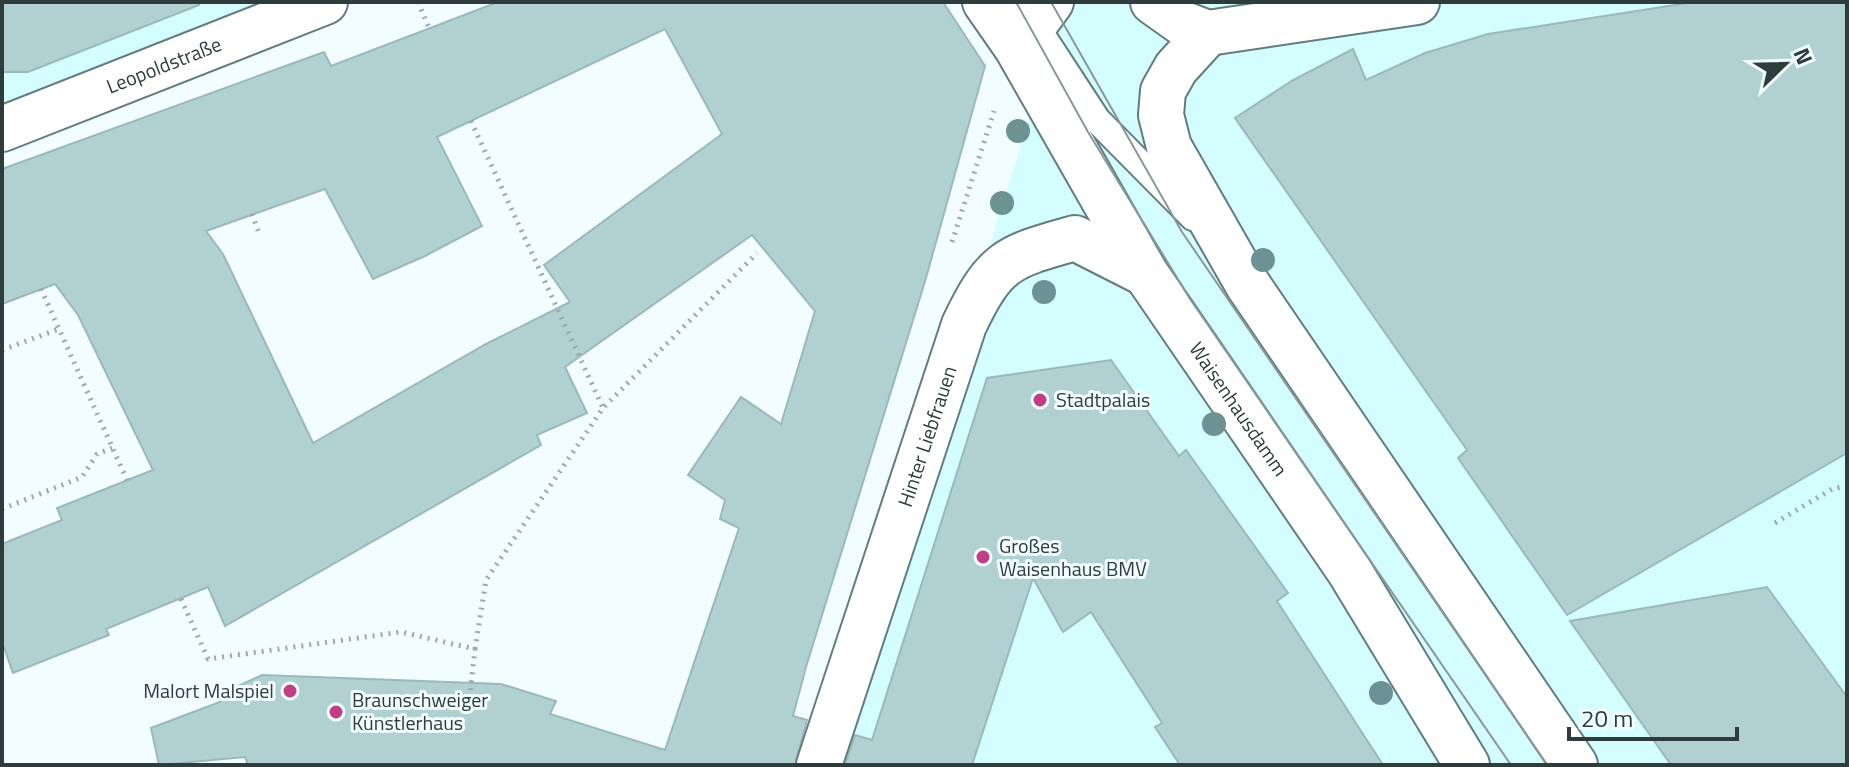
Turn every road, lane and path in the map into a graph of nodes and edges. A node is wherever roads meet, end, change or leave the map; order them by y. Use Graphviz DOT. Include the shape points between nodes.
graph roads {
  1 [pos="325,2"];
  2 [pos="418,2"];
  3 [pos="985,2"];
  4 [pos="1153,2"];
  5 [pos="1417,2"];
  6 [pos="1030,19"];
  7 [pos="429,28"];
  8 [pos="1208,33"];
  9 [pos="471,121"];
  10 [pos="2,129"];
  11 [pos="252,214"];
  12 [pos="260,236"];
  13 [pos="757,253"];
  14 [pos="1230,254"];
  15 [pos="1146,274"];
  16 [pos="41,289"];
  17 [pos="59,329"];
  18 [pos="2,350"];
  19 [pos="603,408"];
  20 [pos="112,448"];
  21 [pos="127,480"];
  22 [pos="1847,486"];
  23 [pos="2,509"];
  24 [pos="1775,523"];
  25 [pos="181,599"];
  26 [pos="475,649"];
  27 [pos="469,703"];
  28 [pos="819,765"];
  29 [pos="1467,765"];
  30 [pos="1575,765"];
  1 -- 10 [label="street, Leopoldstraße"];
  2 -- 7 [label="path"];
  3 -- 6 [label="street, Waisenhausdamm"];
  4 -- 8 [label="street"];
  5 -- 8 [label="street"];
  6 -- 14 [label="lane" via="1097,120"];
  6 -- 15 [label="street, Waisenhausdamm"];
  8 -- 14 [label="street" via="1163,91 1161,115 1169,147"];
  9 -- 19 [label="path"];
  11 -- 12 [label="path"];
  13 -- 19 [label="path"];
  14 -- 30 [label="street"];
  15 -- 28 [label="street, Hinter Liebfrauen" via="1075,238 1020,254 985,281 964,325"];
  15 -- 29 [label="street, Waisenhausdamm" via="1350,572"];
  16 -- 17 [label="path"];
  17 -- 18 [label="path"];
  17 -- 20 [label="path"];
  19 -- 26 [label="path" via="486,580"];
  20 -- 21 [label="path"];
  20 -- 23 [label="path" via="97,454 82,477"];
  22 -- 24 [label="path" via="1832,489"];
  25 -- 26 [label="path" via="208,659 401,632"];
  26 -- 27 [label="path"];
}
